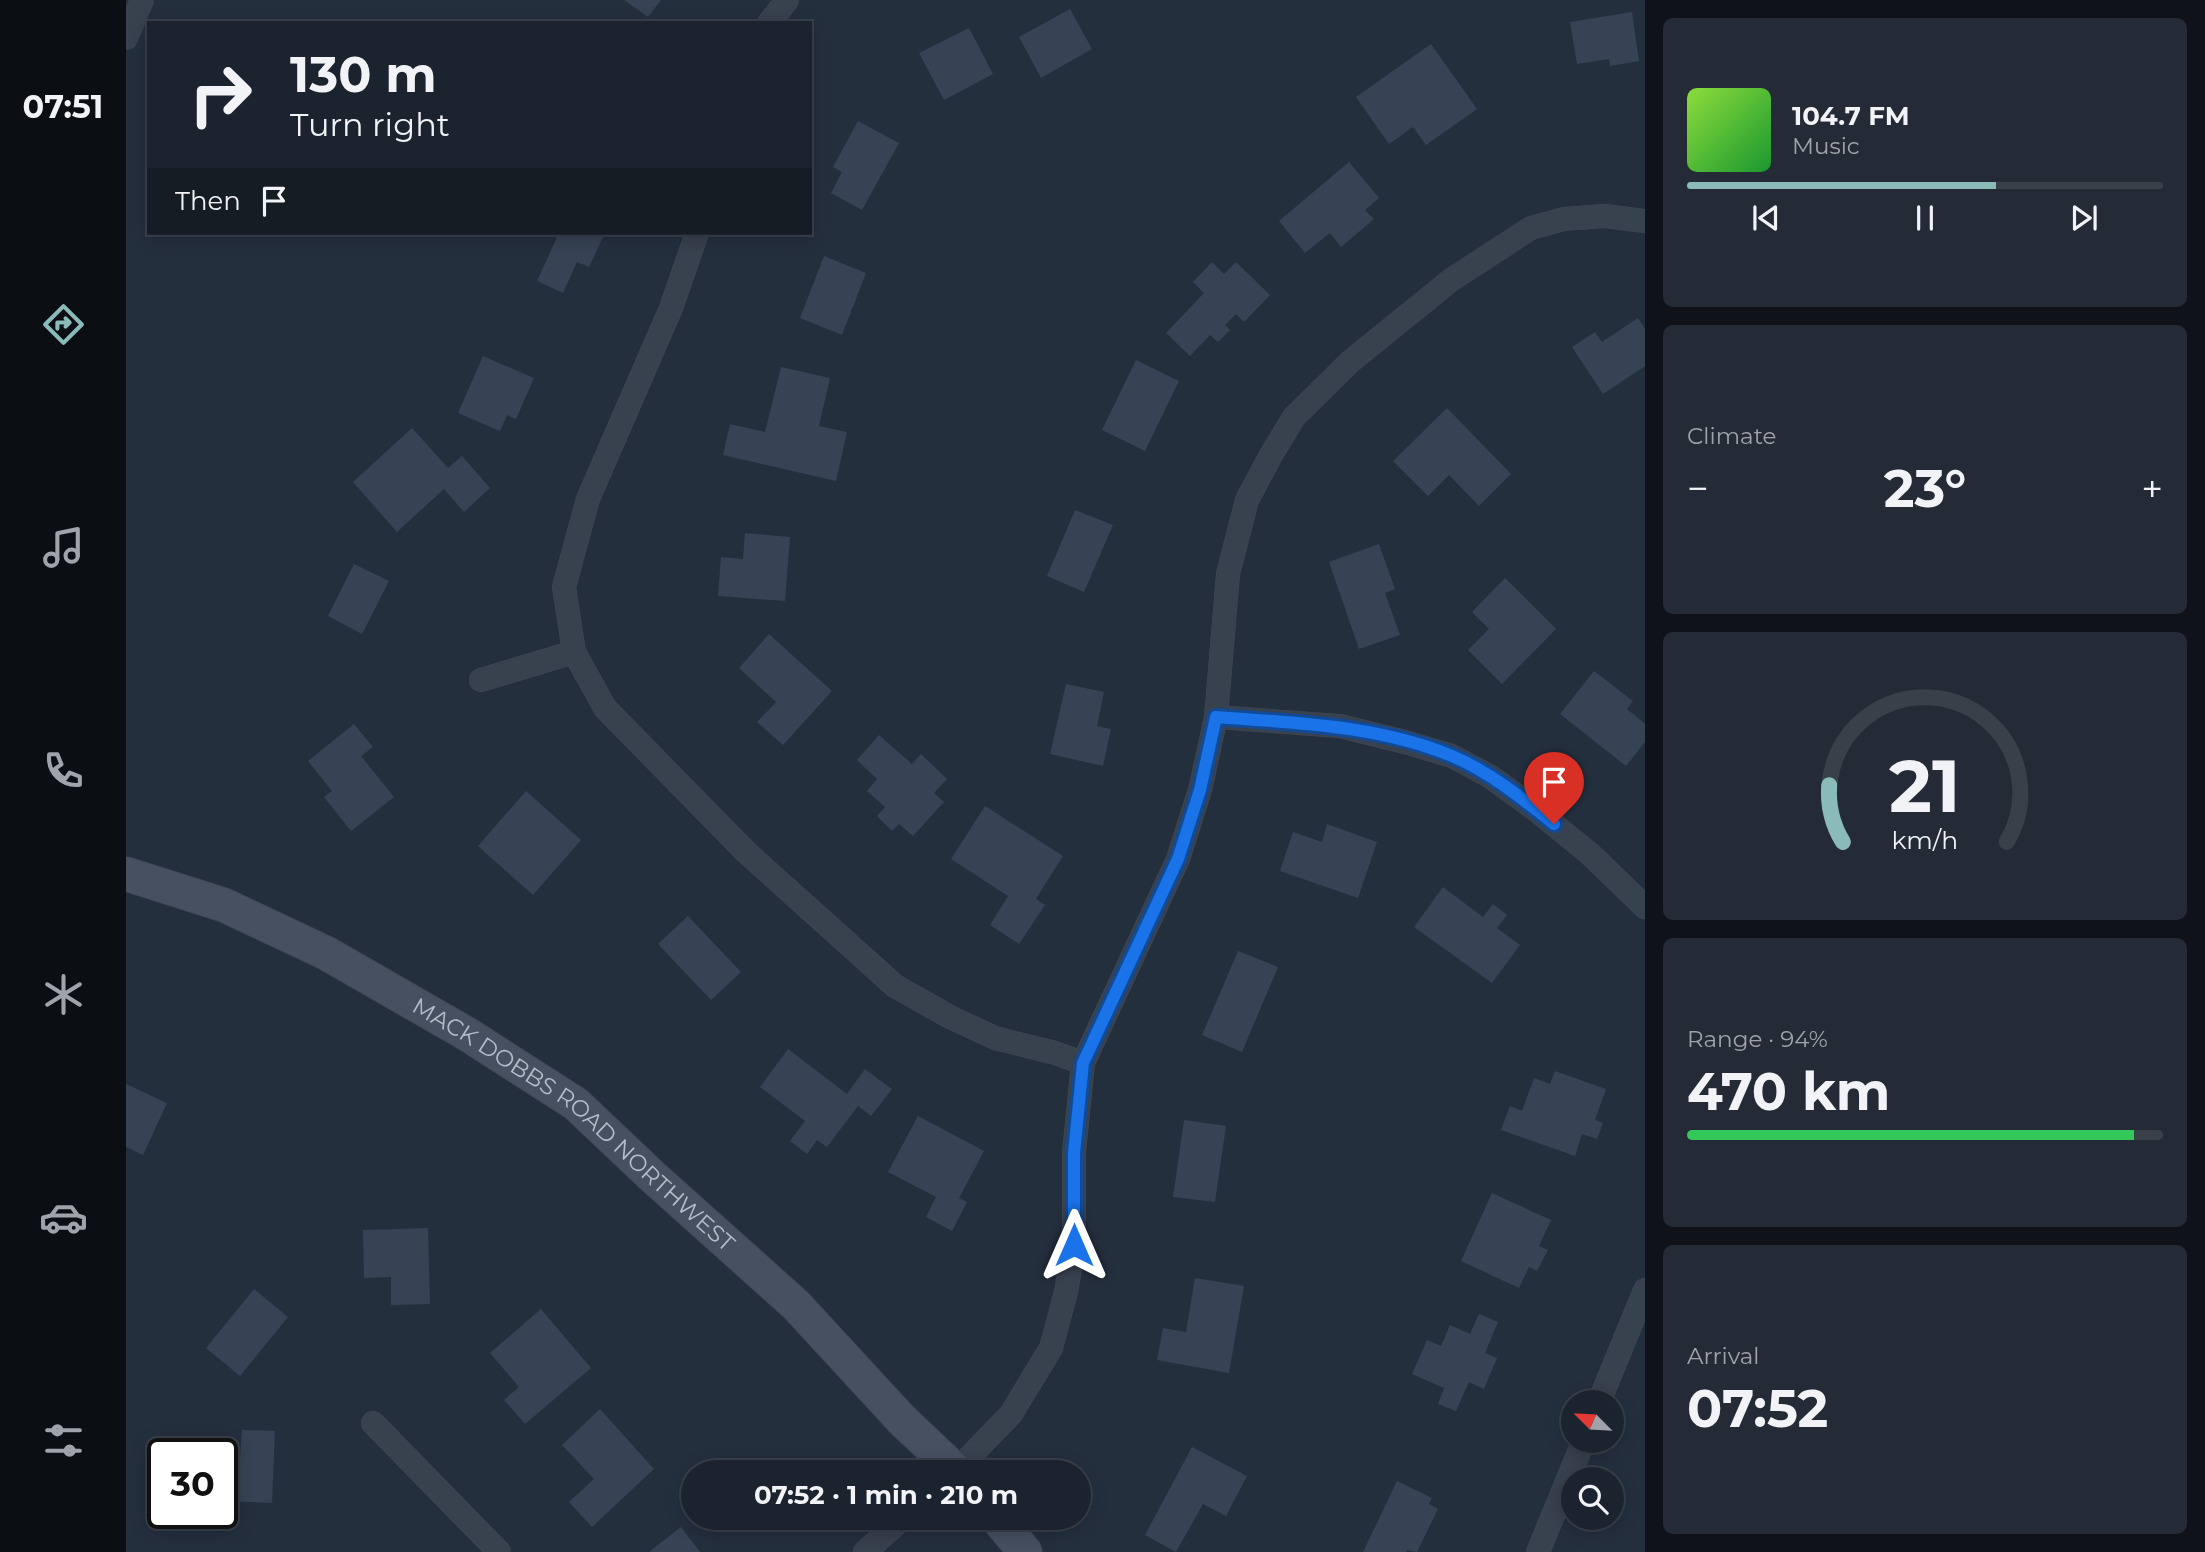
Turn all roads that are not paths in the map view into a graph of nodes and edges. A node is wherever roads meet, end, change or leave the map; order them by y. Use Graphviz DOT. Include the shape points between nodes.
graph roads {
  1 [pos="142,0"];
  2 [pos="787,0"];
  3 [pos="771,21"];
  4 [pos="126,38"];
  5 [pos="1645,221"];
  6 [pos="695,235"];
  7 [pos="574,652"];
  8 [pos="481,680"];
  9 [pos="1216,717"];
  10 [pos="126,874"];
  11 [pos="1645,907"];
  12 [pos="1083,1063"];
  13 [pos="1645,1290"];
  14 [pos="1605,1390"];
  15 [pos="373,1423"];
  16 [pos="1579,1453"];
  17 [pos="944,1460"];
  18 [pos="967,1460"];
  19 [pos="890,1530"];
  20 [pos="1007,1530"];
  21 [pos="499,1552"];
  22 [pos="865,1552"];
  23 [pos="1025,1552"];
  24 [pos="1538,1552"];
  1 -- 4 [label="street"];
  2 -- 3 [label="street"];
  5 -- 9 [label="street" via="1605,216 1564,219 1531,228 1451,280 1351,361 1294,417 1247,500 1228,574"];
  6 -- 7 [label="street" via="671,307 588,499 564,587"];
  7 -- 8 [label="street"];
  7 -- 12 [label="street" via="605,708 745,851 895,986 995,1038"];
  9 -- 11 [label="street" via="1340,726 1452,756 1536,810"];
  9 -- 12 [label="street" via="1178,859"];
  10 -- 17 [label="street, MACK DOBBS ROAD NORTHWEST" via="224,905 326,953 467,1034 576,1104 796,1304"];
  12 -- 18 [label="street" via="1074,1153 1074,1245 1051,1348 1011,1414"];
  13 -- 14 [label="street"];
  15 -- 21 [label="street"];
  16 -- 24 [label="street"];
  19 -- 22 [label="street"];
  20 -- 23 [label="street"];
}
